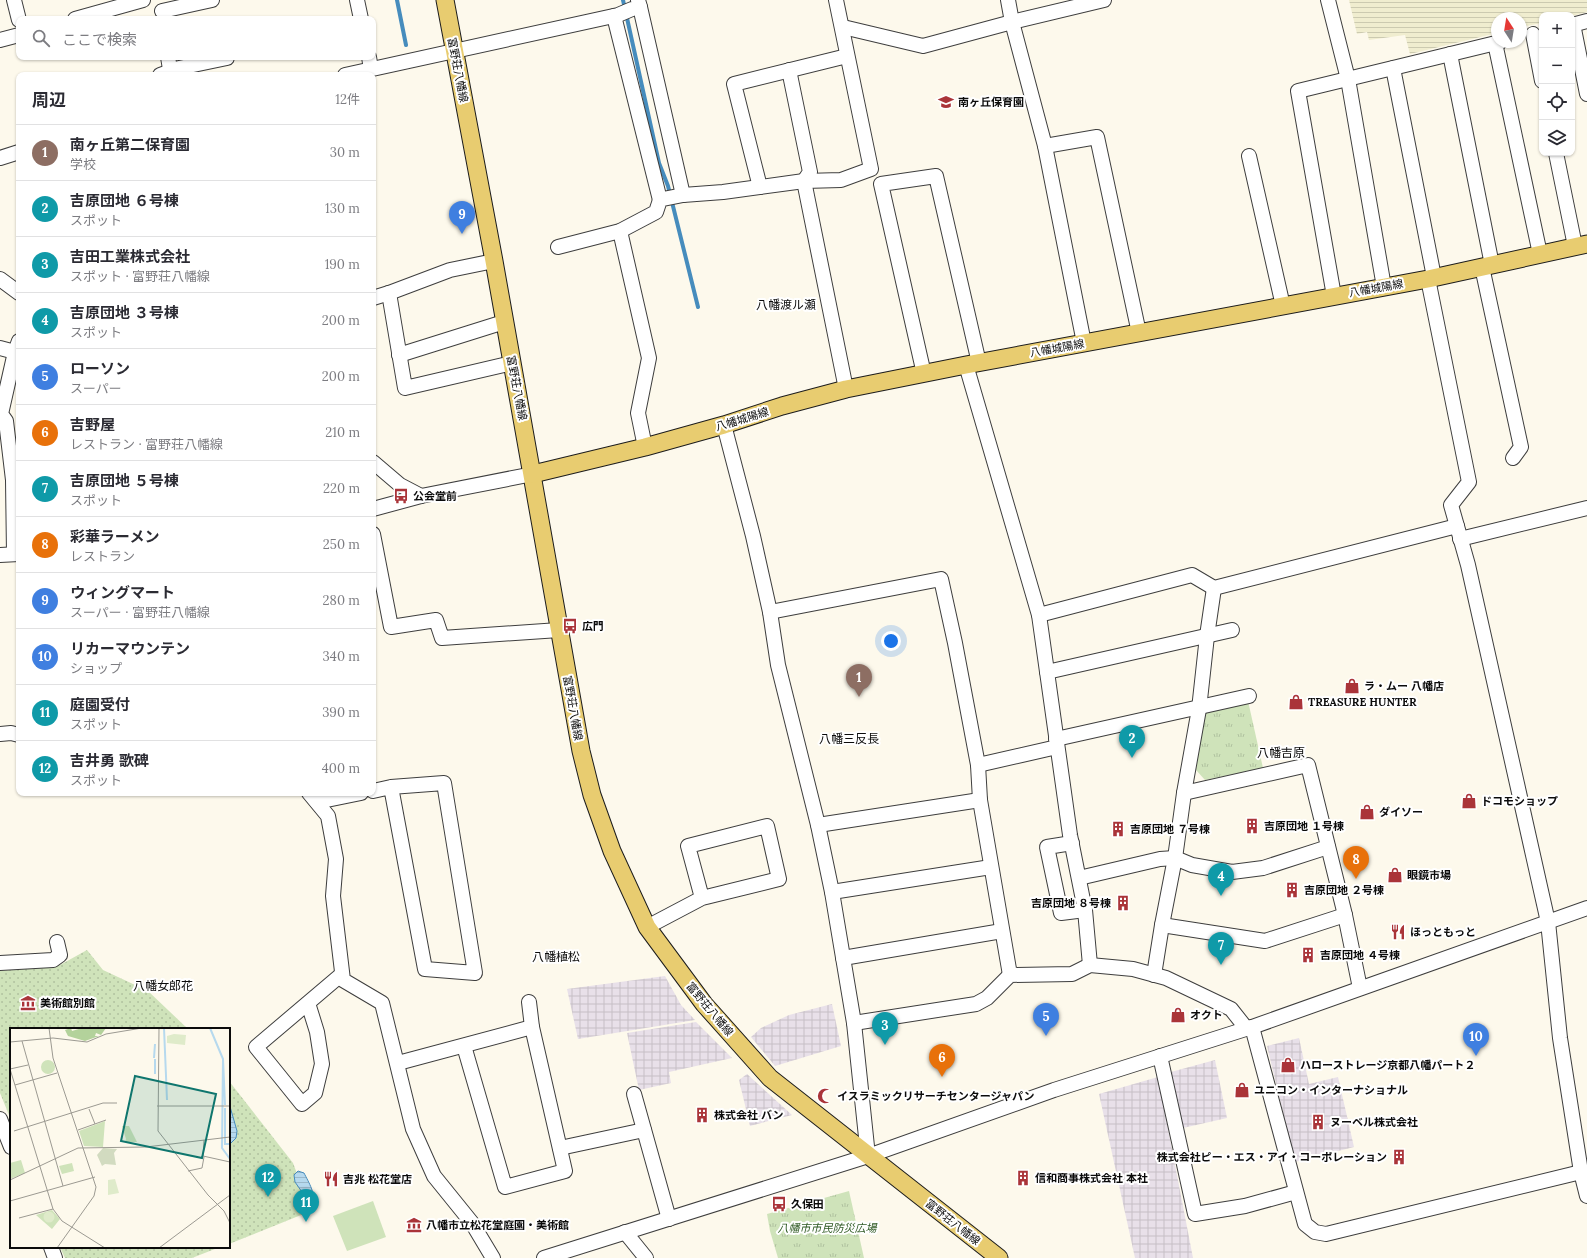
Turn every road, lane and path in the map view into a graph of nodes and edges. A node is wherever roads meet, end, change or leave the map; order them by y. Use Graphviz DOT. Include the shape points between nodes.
graph roads {
  1 [pos="14,0"];
  2 [pos="143,0"];
  3 [pos="212,0"];
  4 [pos="357,0"];
  5 [pos="445,0"];
  6 [pos="836,0"];
  7 [pos="1008,0"];
  8 [pos="1104,0"];
  9 [pos="1328,0"];
  10 [pos="637,6"];
  11 [pos="162,10"];
  12 [pos="18,16"];
  13 [pos="86,16"];
  14 [pos="360,16"];
  15 [pos="616,16"];
  16 [pos="1587,21"];
  17 [pos="1012,22"];
  18 [pos="1575,23"];
  19 [pos="843,27"];
  20 [pos="1532,34"];
  21 [pos="16,36"];
  22 [pos="1575,38"];
  23 [pos="0,40"];
  24 [pos="1491,44"];
  25 [pos="1498,48"];
  26 [pos="454,52"];
  27 [pos="1450,54"];
  28 [pos="847,56"];
  29 [pos="168,60"];
  30 [pos="217,60"];
  31 [pos="370,63"];
  32 [pos="1539,67"];
  33 [pos="1392,68"];
  34 [pos="789,70"];
  35 [pos="167,72"];
  36 [pos="171,72"];
  37 [pos="351,72"];
  38 [pos="1348,79"];
  39 [pos="1587,94"];
  40 [pos="1045,146"];
  41 [pos="16,153"];
  42 [pos="1249,156"];
  43 [pos="1557,156"];
  44 [pos="0,158"];
  45 [pos="804,181"];
  46 [pos="760,187"];
  47 [pos="670,198"];
  48 [pos="620,231"];
  49 [pos="1581,245"];
  50 [pos="558,247"];
  51 [pos="1540,254"];
  52 [pos="494,261"];
  53 [pos="1487,266"];
  54 [pos="1431,278"];
  55 [pos="0,279"];
  56 [pos="1384,287"];
  57 [pos="16,291"];
  58 [pos="389,293"];
  59 [pos="1334,296"];
  60 [pos="376,297"];
  61 [pos="1283,306"];
  62 [pos="504,322"];
  63 [pos="1139,333"];
  64 [pos="1084,343"];
  65 [pos="16,347"];
  66 [pos="0,348"];
  67 [pos="16,351"];
  68 [pos="399,355"];
  69 [pos="512,363"];
  70 [pos="972,364"];
  71 [pos="924,374"];
  72 [pos="846,389"];
  73 [pos="724,425"];
  74 [pos="645,448"];
  75 [pos="1513,458"];
  76 [pos="376,465"];
  77 [pos="533,474"];
  78 [pos="11,479"];
  79 [pos="421,496"];
  80 [pos="1587,508"];
  81 [pos="376,509"];
  82 [pos="1459,532"];
  83 [pos="376,549"];
  84 [pos="11,554"];
  85 [pos="1214,588"];
  86 [pos="770,612"];
  87 [pos="1039,615"];
  88 [pos="559,630"];
  89 [pos="1232,630"];
  90 [pos="1207,636"];
  91 [pos="1047,672"];
  92 [pos="1249,696"];
  93 [pos="1199,709"];
  94 [pos="0,734"];
  95 [pos="16,734"];
  96 [pos="1057,743"];
  97 [pos="978,765"];
  98 [pos="391,787"];
  99 [pos="376,790"];
  100 [pos="1184,793"];
  101 [pos="325,796"];
  102 [pos="313,797"];
  103 [pos="980,800"];
  104 [pos="818,825"];
  105 [pos="1072,843"];
  106 [pos="1328,847"];
  107 [pos="1175,858"];
  108 [pos="991,867"];
  109 [pos="1079,878"];
  110 [pos="832,892"];
  111 [pos="702,898"];
  112 [pos="1587,908"];
  113 [pos="1085,910"];
  114 [pos="1345,915"];
  115 [pos="1548,922"];
  116 [pos="1162,924"];
  117 [pos="647,927"];
  118 [pos="1002,931"];
  119 [pos="57,942"];
  120 [pos="843,958"];
  121 [pos="0,963"];
  122 [pos="1090,965"];
  123 [pos="342,974"];
  124 [pos="1154,975"];
  125 [pos="1010,976"];
  126 [pos="1360,988"];
  127 [pos="529,1002"];
  128 [pos="308,1003"];
  129 [pos="854,1022"];
  130 [pos="532,1027"];
  131 [pos="1249,1027"];
  132 [pos="464,1046"];
  133 [pos="1160,1056"];
  134 [pos="398,1063"];
  135 [pos="634,1094"];
  136 [pos="0,1119"];
  137 [pos="644,1130"];
  138 [pos="10,1144"];
  139 [pos="560,1148"];
  140 [pos="868,1156"];
  141 [pos="1581,1172"];
  142 [pos="1296,1192"];
  143 [pos="1587,1196"];
  144 [pos="669,1218"];
  145 [pos="626,1232"];
  146 [pos="51,1248"];
  147 [pos="55,1258"];
  148 [pos="493,1258"];
  149 [pos="544,1258"];
  150 [pos="646,1258"];
  151 [pos="999,1258"];
  1 -- 12 [label="street"];
  2 -- 13 [label="street"];
  3 -- 11 [label="street"];
  4 -- 14 [label="street"];
  5 -- 26 [label="main road, 富野荘八幡線"];
  6 -- 19 [label="street"];
  7 -- 17 [label="street"];
  8 -- 17 [label="street"];
  9 -- 38 [label="street"];
  10 -- 15 [label="street"];
  10 -- 47 [label="street"];
  15 -- 26 [label="street"];
  15 -- 47 [label="street"];
  16 -- 18 [label="street"];
  17 -- 19 [label="street" via="923,46"];
  17 -- 40 [label="street"];
  19 -- 28 [label="street"];
  20 -- 32 [label="street"];
  21 -- 23 [label="street"];
  22 -- 39 [label="street"];
  24 -- 27 [label="street"];
  25 -- 51 [label="street"];
  26 -- 31 [label="street"];
  26 -- 52 [label="main road, 富野荘八幡線"];
  27 -- 33 [label="street"];
  27 -- 53 [label="street"];
  28 -- 34 [label="street"];
  28 -- 45 [label="street" via="871,169 841,180"];
  29 -- 35 [label="street"];
  30 -- 36 [label="street"];
  31 -- 37 [label="street"];
  33 -- 38 [label="street"];
  33 -- 54 [label="street"];
  34 -- 45 [label="street" via="810,172"];
  34 -- 46 [label="street" via="734,84"];
  38 -- 56 [label="street"];
  38 -- 59 [label="street" via="1298,91"];
  40 -- 63 [label="street" via="1096,137"];
  40 -- 64 [label="street"];
  41 -- 44 [label="street"];
  42 -- 61 [label="street"];
  43 -- 49 [label="street"];
  45 -- 46 [label="street"];
  45 -- 72 [label="street"];
  46 -- 47 [label="street"];
  47 -- 48 [label="street" via="656,212"];
  48 -- 50 [label="street"];
  48 -- 74 [label="street" via="649,358 638,413"];
  49 -- 51 [label="main road, 八幡城陽線"];
  51 -- 53 [label="main road, 八幡城陽線"];
  52 -- 58 [label="street" via="450,270"];
  52 -- 62 [label="main road, 富野荘八幡線"];
  53 -- 54 [label="main road, 八幡城陽線"];
  53 -- 75 [label="street" via="1521,447"];
  54 -- 56 [label="main road, 八幡城陽線"];
  54 -- 82 [label="street" via="1469,482 1451,504"];
  55 -- 57 [label="street"];
  56 -- 59 [label="main road, 八幡城陽線"];
  58 -- 60 [label="street"];
  58 -- 68 [label="street"];
  59 -- 61 [label="main road, 八幡城陽線"];
  61 -- 63 [label="main road, 八幡城陽線"];
  62 -- 68 [label="street"];
  62 -- 69 [label="main road, 富野荘八幡線"];
  63 -- 64 [label="main road, 八幡城陽線"];
  64 -- 70 [label="main road, 八幡城陽線"];
  65 -- 66 [label="street"];
  67 -- 78 [label="street" via="1,414 6,421"];
  68 -- 69 [label="street" via="405,388"];
  69 -- 77 [label="main road, 富野荘八幡線"];
  70 -- 71 [label="main road, 八幡城陽線"];
  70 -- 71 [label="street" via="936,176 881,184"];
  70 -- 87 [label="street"];
  71 -- 72 [label="main road, 八幡城陽線"];
  72 -- 73 [label="main road, 八幡城陽線"];
  73 -- 74 [label="main road, 八幡城陽線"];
  73 -- 86 [label="street"];
  74 -- 77 [label="main road, 八幡城陽線"];
  76 -- 79 [label="street" via="400,485"];
  77 -- 79 [label="street"];
  77 -- 88 [label="main road, 富野荘八幡線"];
  78 -- 84 [label="street"];
  79 -- 81 [label="street"];
  80 -- 82 [label="street"];
  82 -- 85 [label="street"];
  82 -- 115 [label="street"];
  83 -- 88 [label="street" via="391,626 436,620 442,638"];
  85 -- 87 [label="street" via="1192,575"];
  85 -- 90 [label="street"];
  86 -- 97 [label="street" via="941,579"];
  86 -- 104 [label="street" via="778,666"];
  87 -- 91 [label="street"];
  88 -- 117 [label="main road, 富野荘八幡線" via="581,751 592,794 612,851"];
  89 -- 90 [label="street"];
  90 -- 91 [label="street"];
  90 -- 93 [label="street"];
  91 -- 96 [label="street"];
  92 -- 93 [label="street"];
  93 -- 96 [label="street"];
  93 -- 100 [label="street"];
  94 -- 95 [label="street"];
  96 -- 97 [label="street"];
  96 -- 105 [label="street"];
  97 -- 103 [label="street"];
  98 -- 98 [label="street" via="444,783 475,973 425,969"];
  98 -- 99 [label="street"];
  100 -- 106 [label="street" via="1308,765"];
  100 -- 107 [label="street"];
  101 -- 102 [label="street"];
  102 -- 123 [label="street" via="328,816 336,859 333,896"];
  103 -- 104 [label="street"];
  103 -- 108 [label="street"];
  104 -- 110 [label="street"];
  105 -- 109 [label="street"];
  105 -- 113 [label="street" via="1047,847 1061,913"];
  106 -- 107 [label="street" via="1263,868 1232,872 1192,865"];
  106 -- 114 [label="street"];
  107 -- 109 [label="street" via="1160,859"];
  107 -- 116 [label="street"];
  108 -- 110 [label="street"];
  108 -- 118 [label="street"];
  109 -- 113 [label="street"];
  110 -- 120 [label="street"];
  111 -- 111 [label="street" via="779,879 767,826 688,846"];
  111 -- 117 [label="street"];
  112 -- 115 [label="street"];
  113 -- 122 [label="street"];
  114 -- 116 [label="street" via="1265,941"];
  114 -- 126 [label="street"];
  115 -- 126 [label="street"];
  115 -- 141 [label="street" via="1560,1038"];
  116 -- 124 [label="street"];
  117 -- 140 [label="main road, 富野荘八幡線" via="704,1004 770,1078"];
  118 -- 120 [label="street"];
  118 -- 125 [label="street"];
  119 -- 121 [label="street" via="60,955 53,960"];
  120 -- 129 [label="street"];
  122 -- 124 [label="street" via="1133,969"];
  122 -- 125 [label="street" via="1072,974"];
  123 -- 128 [label="street"];
  123 -- 134 [label="street" via="343,980 382,1003"];
  124 -- 131 [label="street" via="1166,978 1231,1009"];
  125 -- 129 [label="street" via="987,998 976,1004"];
  126 -- 131 [label="street"];
  127 -- 130 [label="street"];
  128 -- 128 [label="street" via="256,1047 302,1104 315,1093 322,1064 317,1032"];
  129 -- 140 [label="street"];
  130 -- 132 [label="street"];
  130 -- 139 [label="street"];
  131 -- 133 [label="street"];
  131 -- 142 [label="street"];
  132 -- 134 [label="street"];
  132 -- 139 [label="street" via="505,1187 565,1171"];
  133 -- 140 [label="street" via="1054,1090"];
  133 -- 142 [label="street" via="1195,1214 1245,1206"];
  134 -- 148 [label="street" via="413,1129 434,1176 472,1223"];
  135 -- 137 [label="street"];
  136 -- 138 [label="street"];
  137 -- 139 [label="street"];
  137 -- 144 [label="street"];
  140 -- 144 [label="street"];
  140 -- 151 [label="main road, 富野荘八幡線"];
  141 -- 142 [label="street" via="1326,1234 1315,1232 1305,1224"];
  141 -- 143 [label="street"];
  144 -- 145 [label="street"];
  145 -- 149 [label="street"];
  145 -- 150 [label="street"];
  146 -- 147 [label="street"];
}
